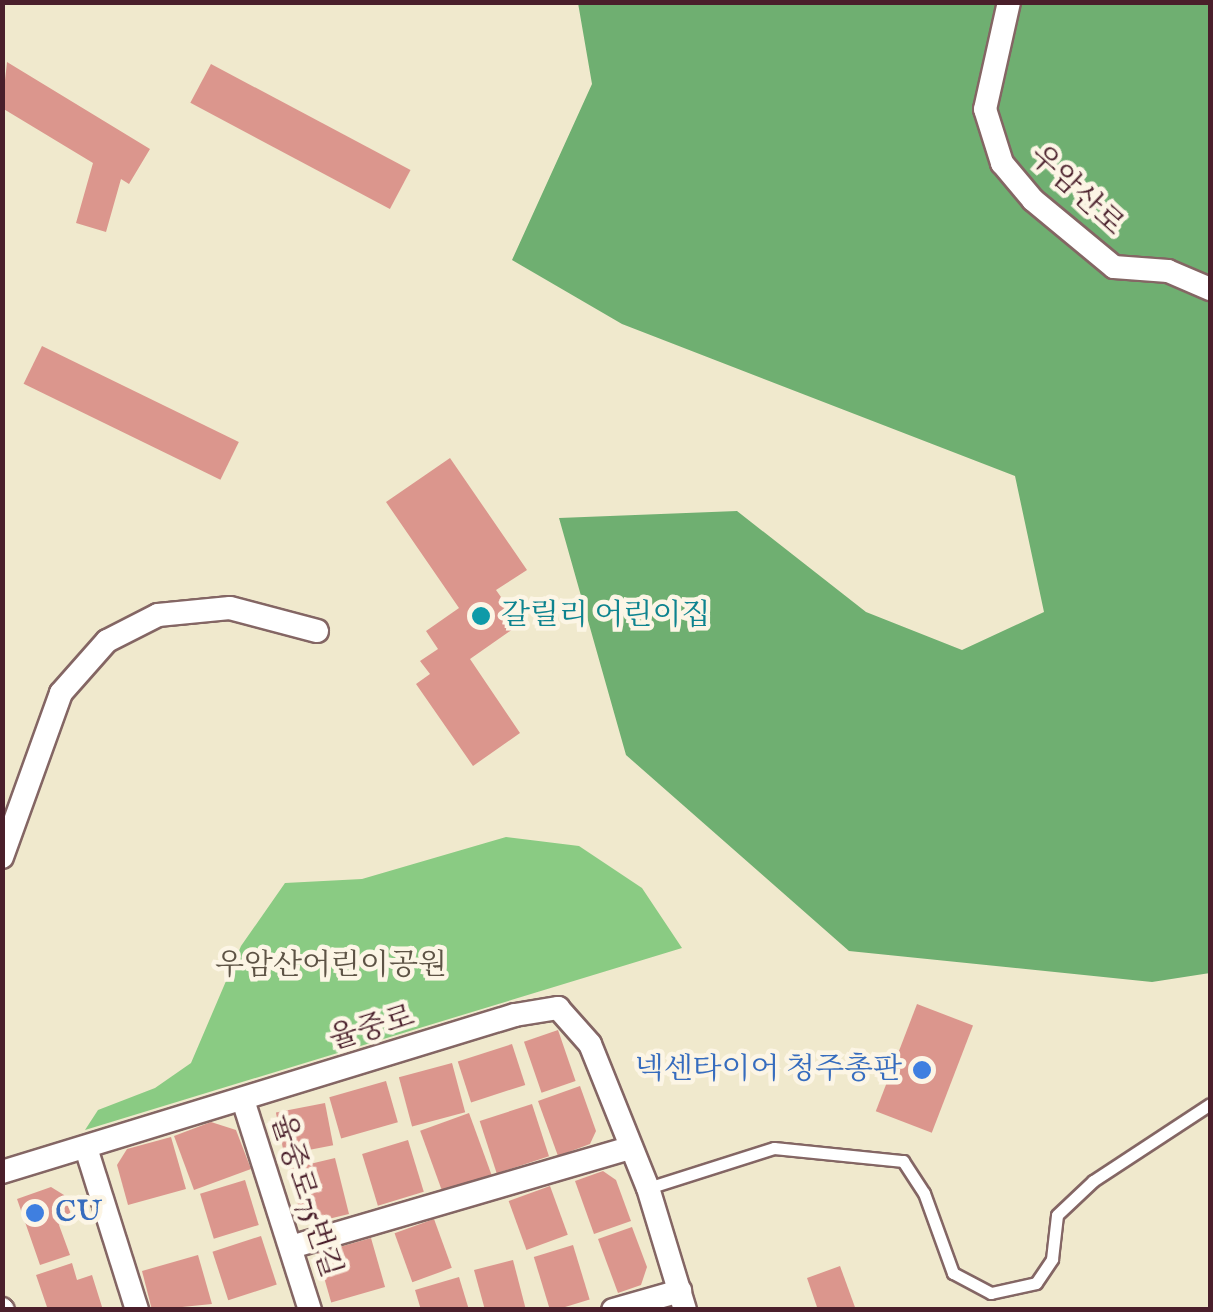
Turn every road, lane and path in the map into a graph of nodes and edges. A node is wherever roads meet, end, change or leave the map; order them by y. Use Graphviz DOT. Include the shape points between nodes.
graph roads {
  1 [pos="1009,2"];
  2 [pos="1210,290"];
  3 [pos="317,631"];
  4 [pos="2,857"];
  5 [pos="243,1100"];
  6 [pos="1210,1104"];
  7 [pos="86,1148"];
  8 [pos="629,1148"];
  9 [pos="2,1172"];
  10 [pos="648,1188"];
  11 [pos="291,1247"];
  12 [pos="682,1300"];
  13 [pos="138,1310"];
  14 [pos="310,1310"];
  15 [pos="613,1310"];
  1 -- 2 [label="street, 우암산로" via="985,109 1002,163 1033,200 1114,267 1168,272"];
  3 -- 4 [label="street" via="230,608 158,616 107,641 61,692"];
  5 -- 7 [label="street, 율중로"];
  5 -- 8 [label="street, 율중로" via="515,1015 558,1008 590,1044"];
  5 -- 11 [label="street, 율중로75번길"];
  6 -- 10 [label="lane" via="1092,1181 1056,1216 1052,1258 1036,1283 991,1293 953,1273 924,1193 903,1161 774,1148"];
  7 -- 9 [label="street, 율중로"];
  7 -- 13 [label="street"];
  8 -- 10 [label="street, 율중로"];
  8 -- 11 [label="street"];
  10 -- 12 [label="street, 율중로"];
  11 -- 14 [label="street, 율중로75번길"];
  12 -- 15 [label="street"];
}
